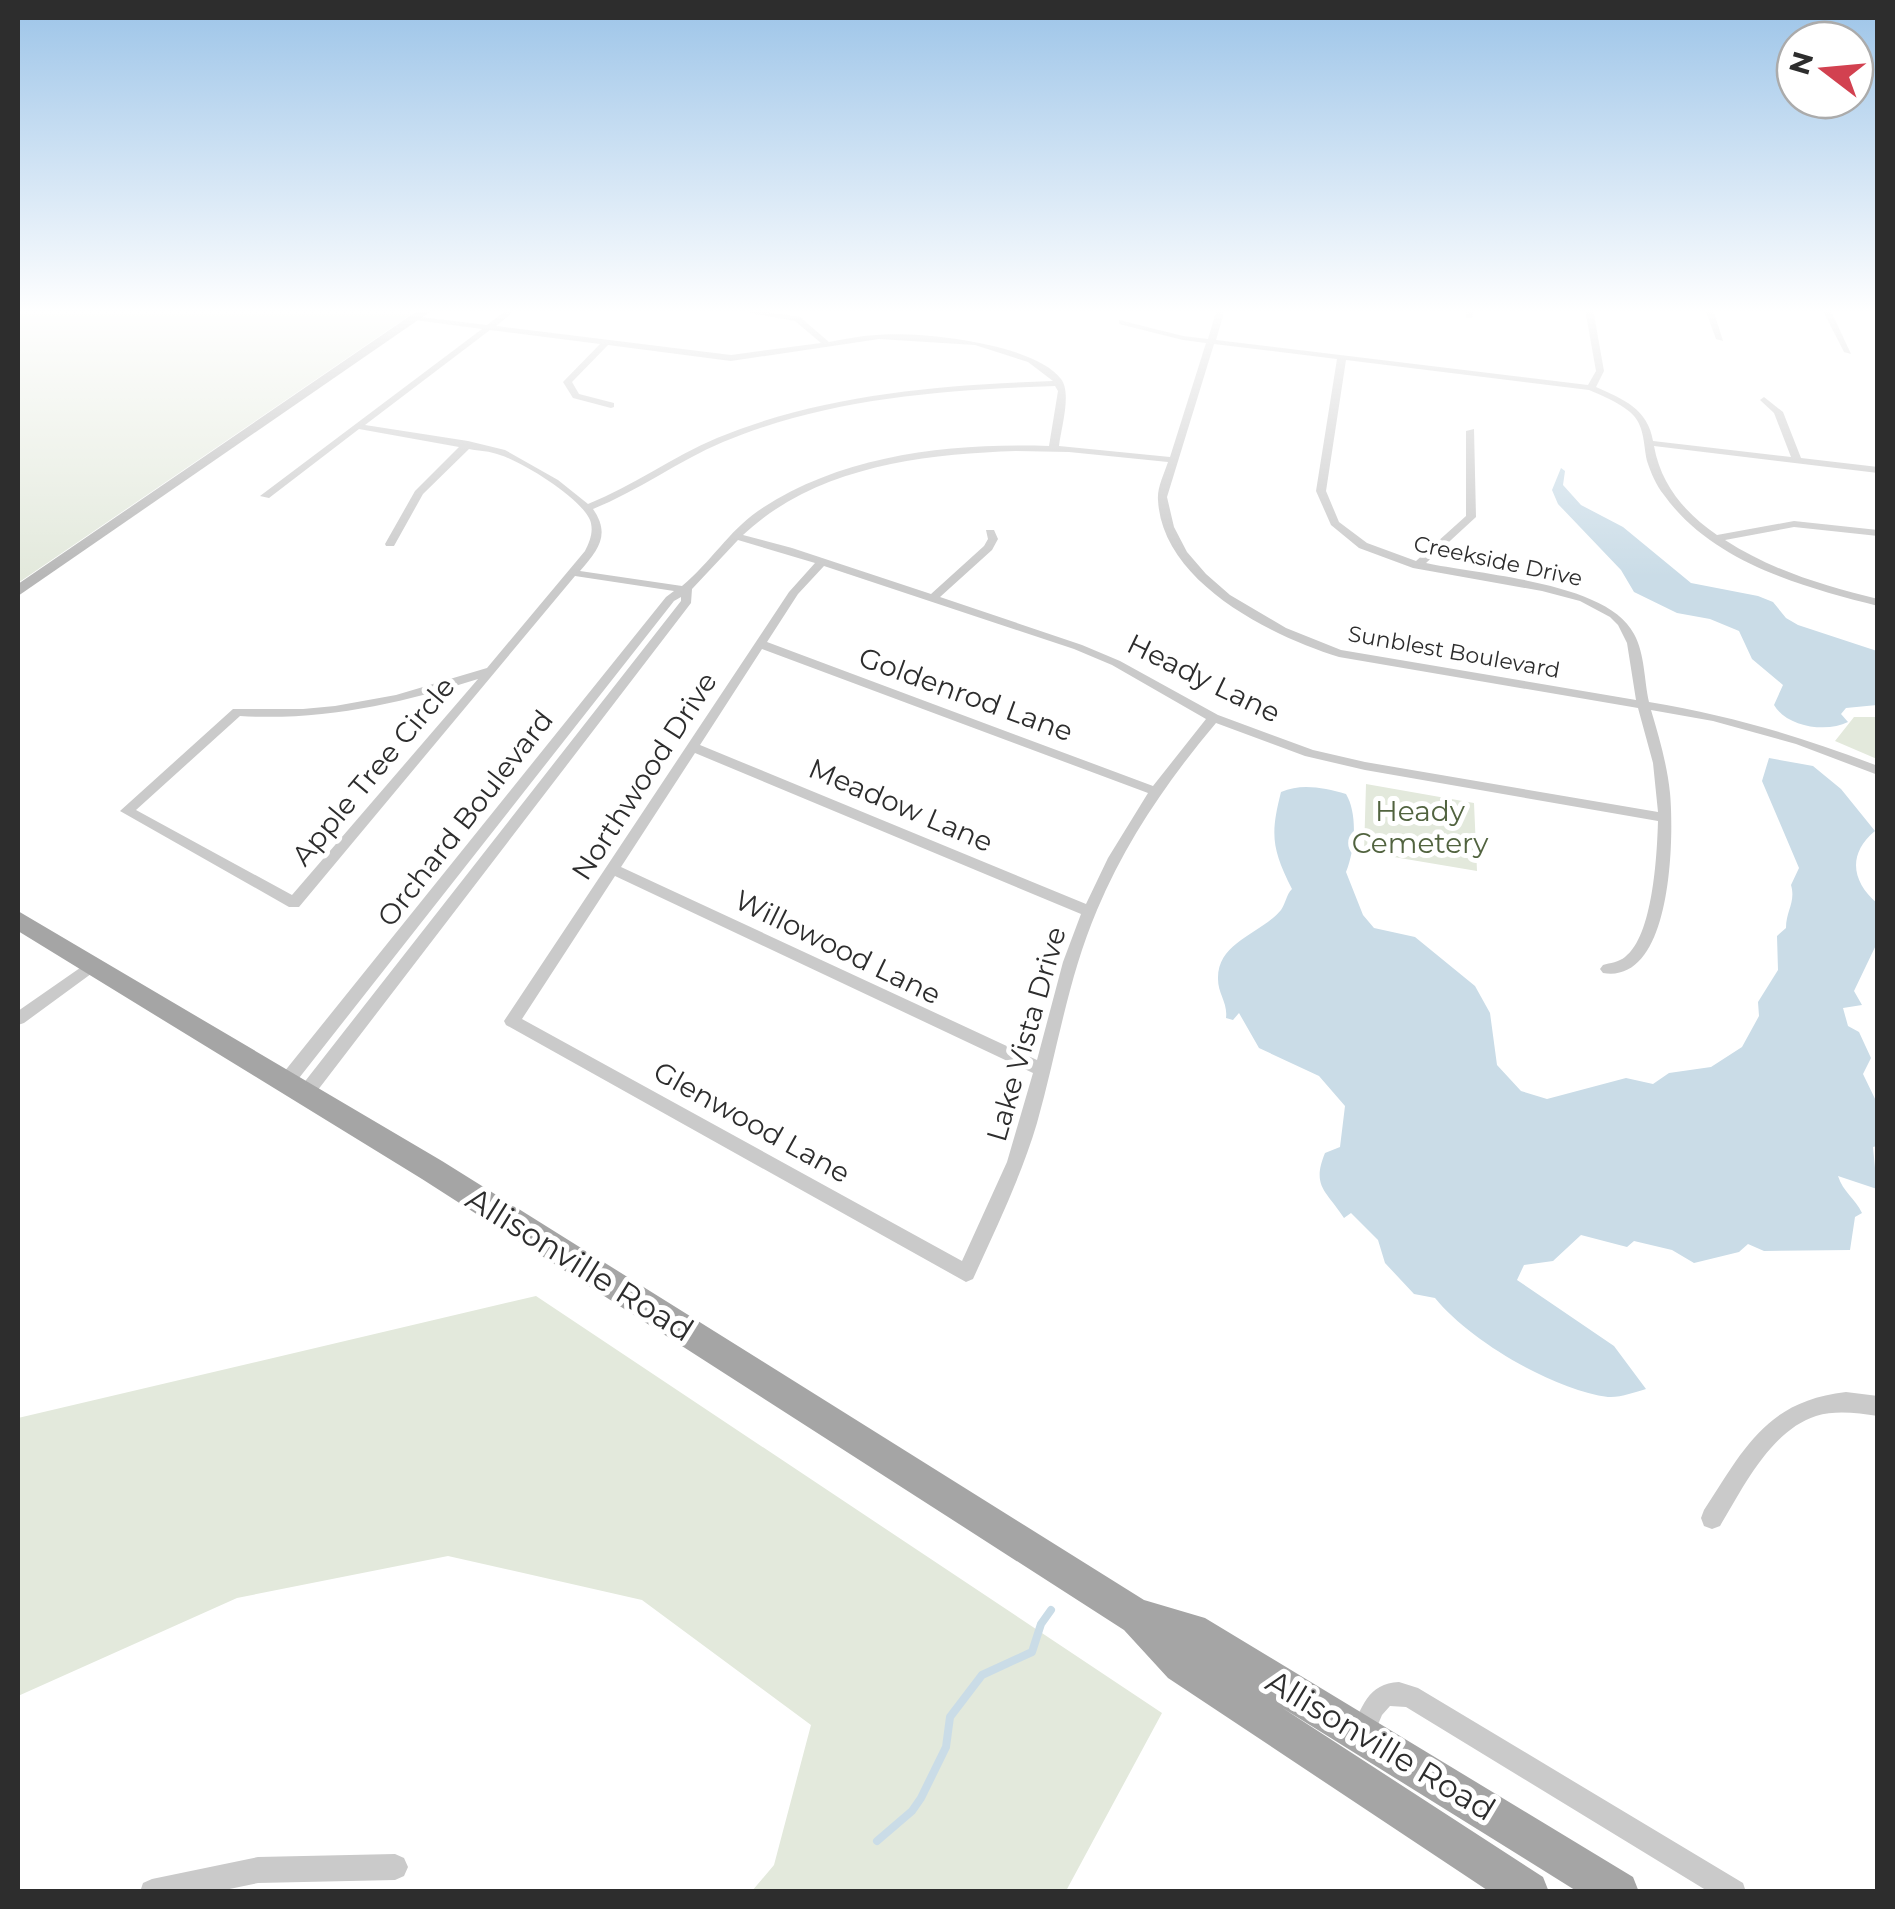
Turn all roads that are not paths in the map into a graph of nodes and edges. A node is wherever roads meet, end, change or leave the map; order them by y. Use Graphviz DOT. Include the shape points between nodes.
graph roads {
  1 [pos="299,398"];
  2 [pos="394,398"];
  3 [pos="584,398"];
  4 [pos="883,398"];
  5 [pos="1062,398"];
  6 [pos="1192,398"];
  7 [pos="1336,398"];
  8 [pos="1612,398"];
  9 [pos="1764,400"];
  10 [pos="610,405"];
  11 [pos="357,426"];
  12 [pos="1471,431"];
  13 [pos="1650,442"];
  14 [pos="468,444"];
  15 [pos="1054,447"];
  16 [pos="1173,460"];
  17 [pos="1798,460"];
  18 [pos="1878,470"];
  19 [pos="265,496"];
  20 [pos="588,508"];
  21 [pos="990,532"];
  22 [pos="1878,533"];
  23 [pos="734,536"];
  24 [pos="1718,538"];
  25 [pos="390,544"];
  26 [pos="822,562"];
  27 [pos="1417,566"];
  28 [pos="574,573"];
  29 [pos="686,590"];
  30 [pos="18,591"];
  31 [pos="933,598"];
  32 [pos="1878,602"];
  33 [pos="760,644"];
  34 [pos="491,671"];
  35 [pos="1643,704"];
  36 [pos="1214,718"];
  37 [pos="693,748"];
  38 [pos="1878,771"];
  39 [pos="1155,791"];
  40 [pos="1665,818"];
  41 [pos="613,869"];
  42 [pos="1090,910"];
  43 [pos="18,920"];
  44 [pos="90,968"];
  45 [pos="1608,969"];
  46 [pos="18,1019"];
  47 [pos="512,1020"];
  48 [pos="1042,1070"];
  49 [pos="296,1088"];
  50 [pos="966,1272"];
  51 [pos="1878,1406"];
  52 [pos="1712,1518"];
  53 [pos="1137,1617"];
  54 [pos="1363,1733"];
  55 [pos="395,1866"];
  56 [pos="152,1892"];
  57 [pos="1528,1892"];
  58 [pos="1618,1892"];
  59 [pos="1734,1892"];
  1 -- 30 [label="main road"];
  2 -- 11 [label="street"];
  3 -- 10 [label="street"];
  4 -- 20 [label="street" via="712,444"];
  5 -- 15 [label="street"];
  6 -- 16 [label="street, Sunblest Boulevard"];
  7 -- 27 [label="street, Creekside Drive" via="1322,500 1330,517 1356,540"];
  8 -- 13 [label="street" via="1635,410"];
  9 -- 17 [label="street" via="1778,412"];
  11 -- 14 [label="street"];
  11 -- 19 [label="street"];
  12 -- 27 [label="street" via="1471,517"];
  13 -- 17 [label="street"];
  13 -- 24 [label="street" via="1668,496"];
  14 -- 20 [label="street" via="523,462"];
  14 -- 25 [label="street" via="419,493"];
  15 -- 16 [label="street, Orchard Boulevard"];
  15 -- 23 [label="street, Orchard Boulevard" via="962,450 864,469 780,503"];
  16 -- 35 [label="street, Sunblest Boulevard" via="1162,497 1176,544 1216,588 1266,621 1355,657"];
  17 -- 18 [label="street"];
  20 -- 28 [label="street" via="596,538"];
  21 -- 31 [label="street" via="988,548"];
  22 -- 24 [label="street" via="1794,524"];
  23 -- 26 [label="street, Heady Lane"];
  23 -- 29 [label="street, Orchard Boulevard"];
  24 -- 32 [label="street" via="1785,573"];
  26 -- 31 [label="street, Heady Lane"];
  26 -- 33 [label="street, Northwood Drive"];
  27 -- 35 [label="street, Creekside Drive" via="1557,590 1604,608 1630,634"];
  28 -- 29 [label="street"];
  28 -- 34 [label="street"];
  29 -- 49 [label="street, Orchard Boulevard" via="670,599"];
  29 -- 49 [label="street, Orchard Boulevard" via="687,602"];
  31 -- 36 [label="street, Heady Lane" via="1105,658"];
  33 -- 37 [label="street, Northwood Drive"];
  33 -- 39 [label="street, Goldenrod Lane"];
  34 -- 34 [label="street, Apple Tree Circle" via="341,712 237,712 127,812 294,902"];
  35 -- 38 [label="street, Sunblest Boulevard" via="1747,725"];
  35 -- 40 [label="street, Creekside Drive" via="1659,760"];
  36 -- 39 [label="street, Lake Vista Drive"];
  36 -- 40 [label="street, Heady Lane" via="1347,762"];
  37 -- 41 [label="street, Northwood Drive"];
  37 -- 42 [label="street, Meadow Lane"];
  39 -- 42 [label="street, Lake Vista Drive"];
  40 -- 45 [label="street, Creekside Drive" via="1661,880 1643,938 1632,960"];
  41 -- 47 [label="street, Northwood Drive"];
  41 -- 48 [label="street, Willowood Lane"];
  42 -- 48 [label="street, Lake Vista Drive"];
  43 -- 44 [label="main road, Allisonville Road"];
  44 -- 46 [label="street"];
  44 -- 49 [label="main road, Allisonville Road"];
  47 -- 50 [label="street, Glenwood Lane"];
  48 -- 50 [label="street, Lake Vista Drive" via="1020,1150"];
  49 -- 53 [label="main road, Allisonville Road"];
  51 -- 52 [label="street" via="1824,1403 1794,1413 1766,1437"];
  53 -- 54 [label="main road, Allisonville Road" via="1192,1632"];
  53 -- 57 [label="main road, Allisonville Road" via="1180,1666"];
  54 -- 58 [label="main road, Allisonville Road"];
  54 -- 59 [label="street" via="1378,1697 1410,1696"];
  55 -- 56 [label="street" via="258,1870"];
}
